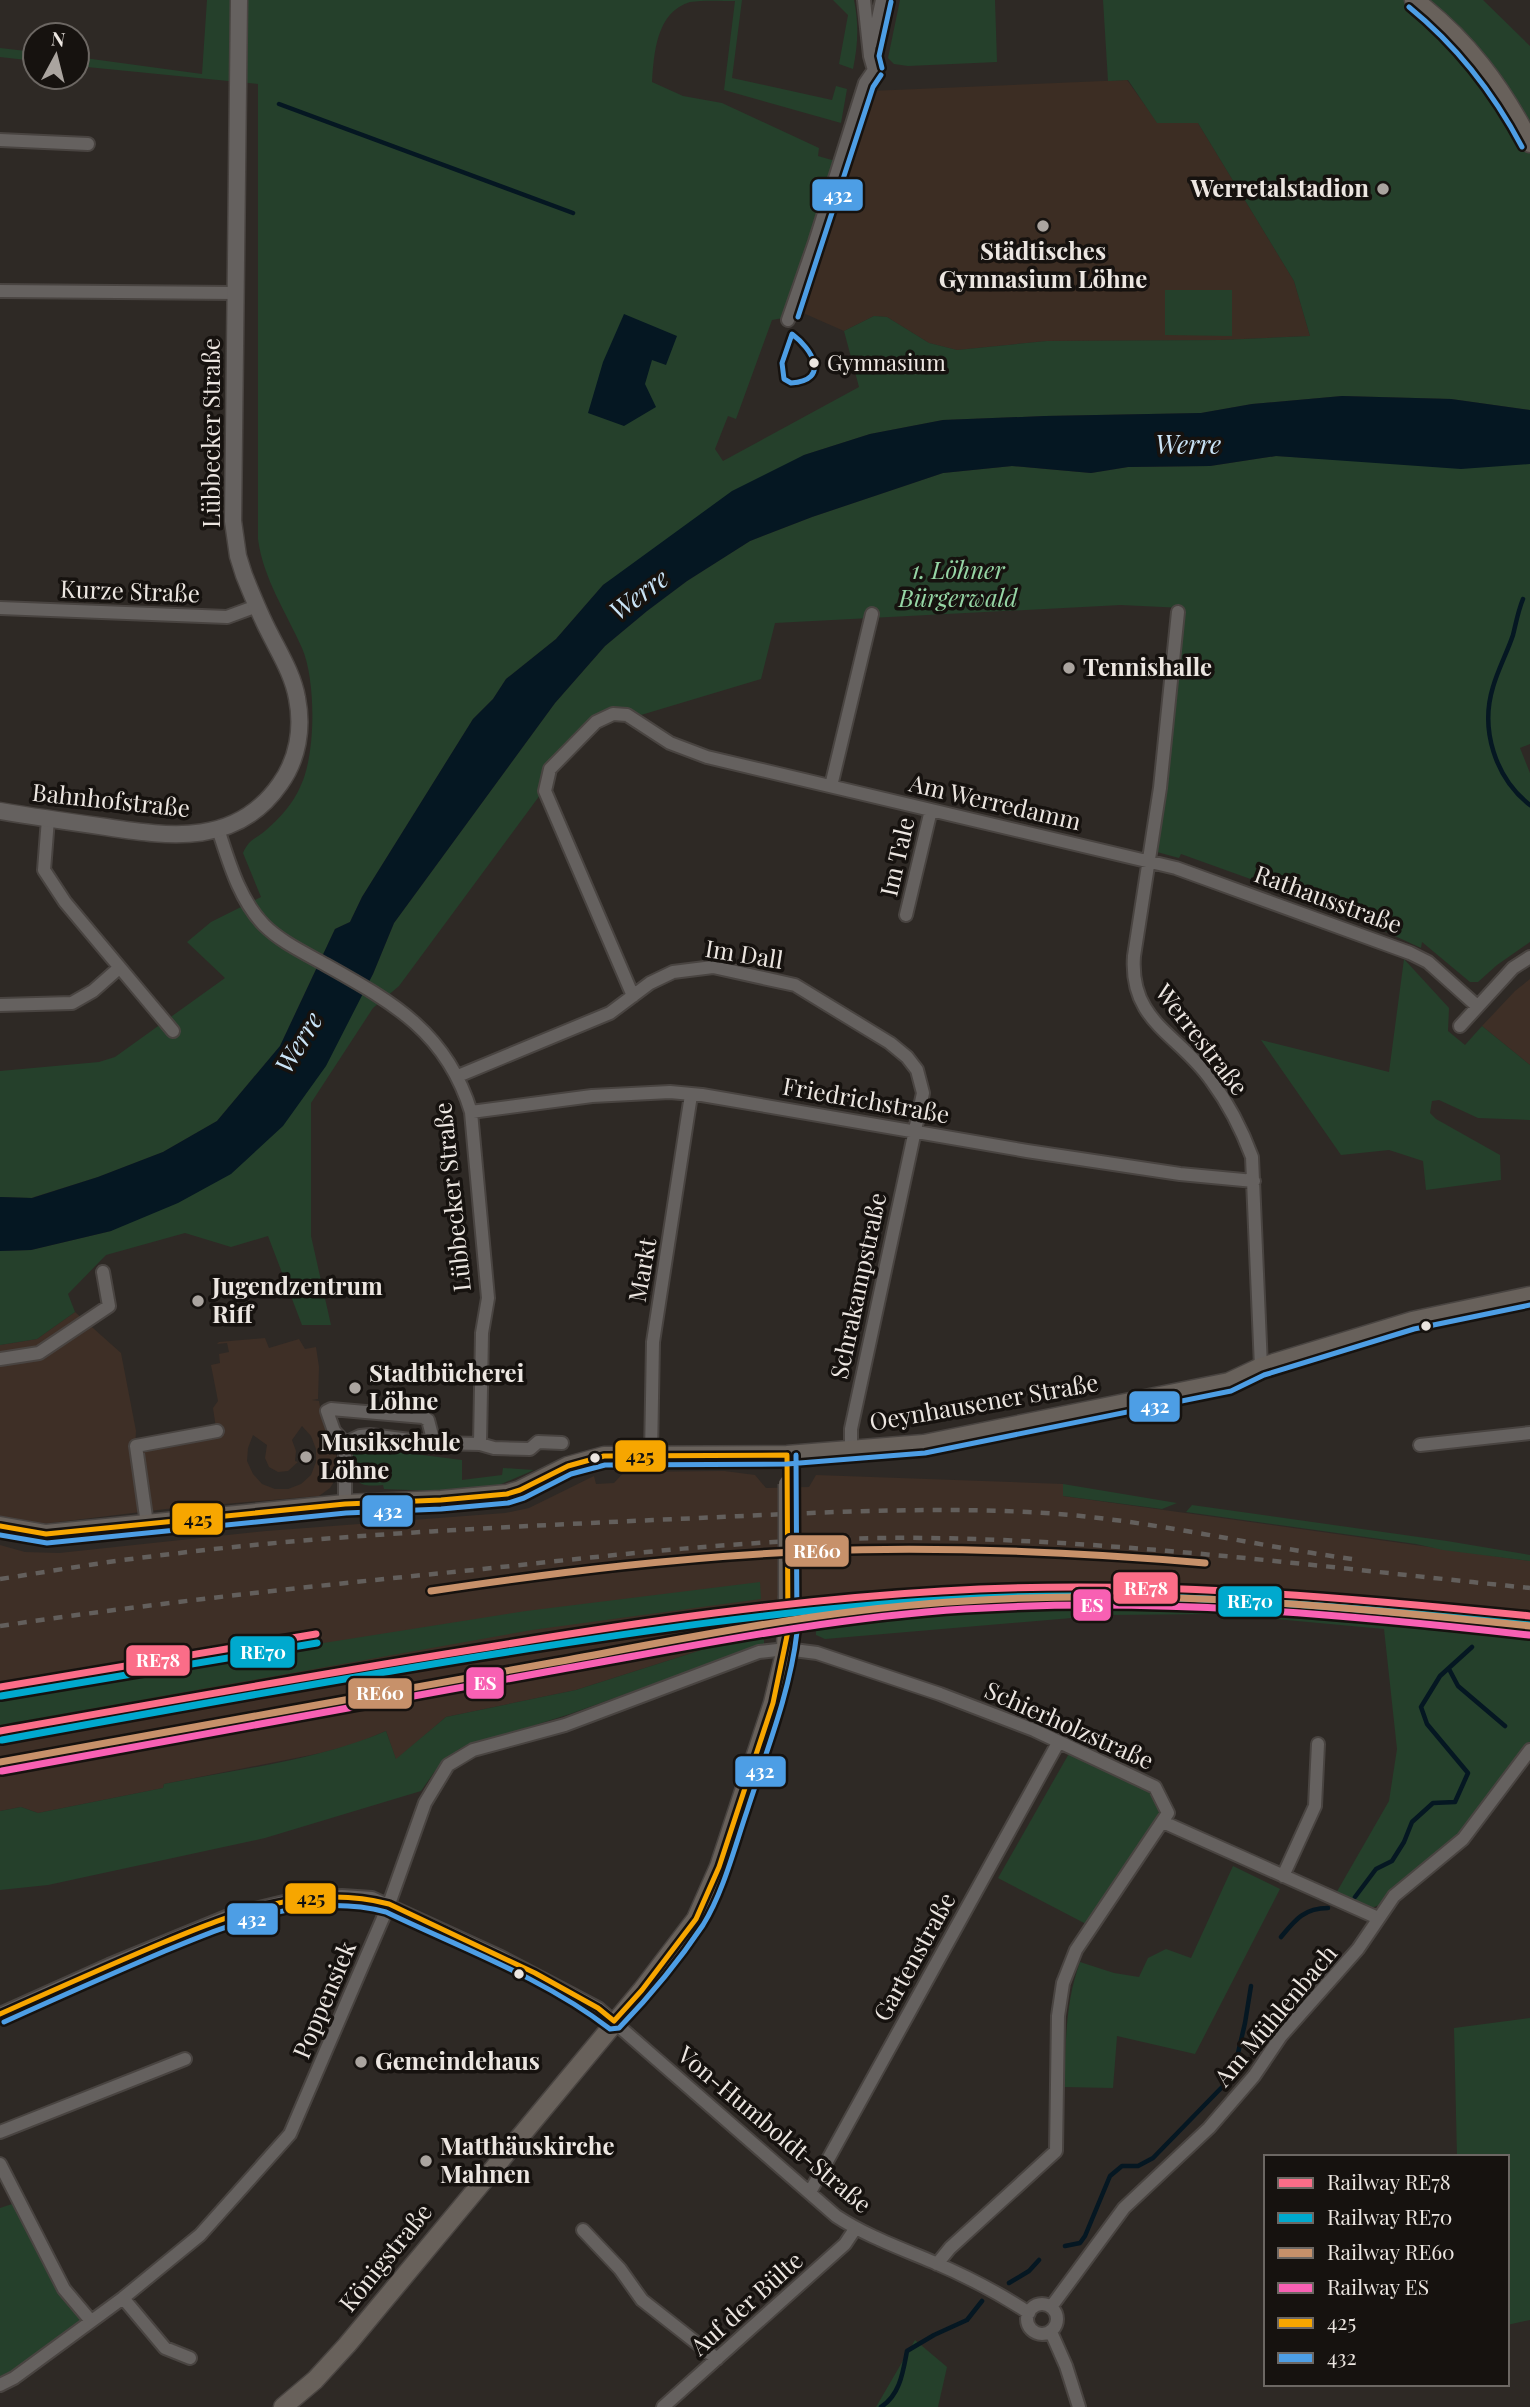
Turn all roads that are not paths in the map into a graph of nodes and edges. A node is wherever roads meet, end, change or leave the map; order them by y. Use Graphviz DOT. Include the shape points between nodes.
graph roads {
  1 [pos="864,0"];
  2 [pos="882,0"];
  3 [pos="1414,0"];
  4 [pos="240,5"];
  5 [pos="870,56"];
  6 [pos="0,140"];
  7 [pos="88,144"];
  8 [pos="1530,144"];
  9 [pos="0,291"];
  10 [pos="234,293"];
  11 [pos="788,320"];
  12 [pos="257,606"];
  13 [pos="0,608"];
  14 [pos="1178,612"];
  15 [pos="872,614"];
  16 [pos="831,786"];
  17 [pos="931,810"];
  18 [pos="0,811"];
  19 [pos="48,819"];
  20 [pos="218,829"];
  21 [pos="1149,860"];
  22 [pos="906,915"];
  23 [pos="1530,957"];
  24 [pos="119,968"];
  25 [pos="633,996"];
  26 [pos="0,1005"];
  27 [pos="1477,1006"];
  28 [pos="1460,1026"];
  29 [pos="173,1031"];
  30 [pos="457,1076"];
  31 [pos="691,1095"];
  32 [pos="471,1112"];
  33 [pos="914,1130"];
  34 [pos="1254,1181"];
  35 [pos="103,1272"];
  36 [pos="1530,1296"];
  37 [pos="0,1359"];
  38 [pos="1261,1367"];
  39 [pos="217,1431"];
  40 [pos="1530,1433"];
  41 [pos="345,1443"];
  42 [pos="434,1443"];
  43 [pos="562,1443"];
  44 [pos="480,1444"];
  45 [pos="1420,1445"];
  46 [pos="851,1451"];
  47 [pos="651,1455"];
  48 [pos="788,1455"];
  49 [pos="345,1504"];
  50 [pos="147,1524"];
  51 [pos="0,1526"];
  52 [pos="786,1649"];
  53 [pos="1058,1743"];
  54 [pos="1318,1744"];
  55 [pos="1530,1751"];
  56 [pos="1163,1822"];
  57 [pos="1283,1876"];
  58 [pos="389,1903"];
  59 [pos="1378,1918"];
  60 [pos="0,2014"];
  61 [pos="614,2021"];
  62 [pos="185,2059"];
  63 [pos="0,2132"];
  64 [pos="0,2164"];
  65 [pos="810,2192"];
  66 [pos="855,2229"];
  67 [pos="583,2230"];
  68 [pos="937,2264"];
  69 [pos="122,2298"];
  70 [pos="1051,2307"];
  71 [pos="1028,2313"];
  72 [pos="91,2321"];
  73 [pos="1051,2332"];
  74 [pos="190,2358"];
  75 [pos="717,2360"];
  76 [pos="0,2385"];
  77 [pos="283,2407"];
  78 [pos="663,2407"];
  79 [pos="1079,2407"];
  1 -- 5 [label="street"];
  2 -- 5 [label="street"];
  3 -- 8 [label="main road" via="1484,67"];
  4 -- 10 [label="street, Lübbecker Straße"];
  5 -- 11 [label="street" via="874,70 865,83"];
  6 -- 7 [label="street"];
  9 -- 10 [label="street"];
  10 -- 12 [label="street, Lübbecker Straße" via="233,521 238,556"];
  12 -- 13 [label="street, Kurze Straße" via="227,617"];
  12 -- 20 [label="street, Lübbecker Straße" via="296,693 298,741 288,773 265,802 250,815"];
  14 -- 21 [label="street, Werrestraße"];
  15 -- 16 [label="street"];
  16 -- 17 [label="street, Am Werredamm"];
  16 -- 25 [label="street, Am Werredamm" via="707,757 670,743 627,715 613,713 596,722 550,769 545,791"];
  17 -- 21 [label="street, Am Werredamm"];
  17 -- 22 [label="street, Im Tale"];
  18 -- 19 [label="street, Bahnhofstraße"];
  19 -- 20 [label="street, Bahnhofstraße" via="170,835"];
  19 -- 24 [label="street" via="44,870"];
  20 -- 30 [label="street, Lübbecker Straße" via="242,895 264,925 406,1013"];
  21 -- 27 [label="street, Rathausstraße" via="1428,961"];
  21 -- 34 [label="street, Werrestraße" via="1134,985 1147,1013 1212,1080 1246,1142"];
  23 -- 27 [label="street"];
  24 -- 26 [label="street" via="72,1003"];
  24 -- 29 [label="street"];
  25 -- 30 [label="street, Im Dall" via="610,1013"];
  25 -- 33 [label="street, Im Dall" via="673,972 696,968 713,967 795,985 907,1057 917,1070 923,1093"];
  27 -- 28 [label="street"];
  30 -- 32 [label="street, Lübbecker Straße"];
  31 -- 32 [label="street, Friedrichstraße" via="592,1096"];
  31 -- 33 [label="street, Friedrichstraße"];
  31 -- 47 [label="street, Markt" via="656,1321"];
  32 -- 44 [label="street, Lübbecker Straße" via="488,1298 482,1333"];
  33 -- 34 [label="street, Friedrichstraße" via="1180,1174"];
  33 -- 46 [label="street, Schrakampstraße" via="850,1429"];
  34 -- 38 [label="street, Werrestraße"];
  35 -- 37 [label="street" via="109,1306 39,1353"];
  36 -- 38 [label="main road, Oeynhausener Straße" via="1412,1321"];
  38 -- 46 [label="main road, Oeynhausener Straße" via="1229,1382 924,1444"];
  39 -- 50 [label="street" via="136,1446"];
  40 -- 45 [label="street"];
  41 -- 42 [label="street" via="369,1435"];
  41 -- 42 [label="street" via="334,1431 327,1411 331,1409 423,1418 428,1420"];
  41 -- 49 [label="street"];
  42 -- 44 [label="street"];
  43 -- 44 [label="street" via="538,1442 530,1448"];
  46 -- 48 [label="main road, Oeynhausener Straße"];
  47 -- 48 [label="main road, Oeynhausener Straße"];
  47 -- 49 [label="main road, Oeynhausener Straße" via="584,1459 507,1494"];
  48 -- 52 [label="main road, Königstraße, bridge"];
  49 -- 50 [label="main road, Oeynhausener Straße"];
  50 -- 51 [label="main road, Oeynhausener Straße" via="46,1534"];
  52 -- 53 [label="street, Schierholzstraße" via="817,1653 940,1694"];
  52 -- 58 [label="street, Poppensiek" via="759,1652 565,1725 473,1749 448,1765 425,1803"];
  52 -- 61 [label="main road, Königstraße" via="719,1867 696,1919"];
  53 -- 56 [label="street, Schierholzstraße" via="1155,1787 1168,1813"];
  53 -- 65 [label="street, Gartenstraße"];
  54 -- 57 [label="street" via="1315,1806"];
  55 -- 59 [label="street, Am Mühlenbach" via="1463,1839 1410,1881"];
  56 -- 57 [label="street"];
  56 -- 68 [label="street" via="1076,1950 1063,1983 1058,2016 1056,2151"];
  57 -- 59 [label="street"];
  58 -- 60 [label="street, Von-Humboldt-Straße" via="352,1897 292,1900 231,1915"];
  58 -- 61 [label="street, Von-Humboldt-Straße" via="535,1973"];
  58 -- 69 [label="street, Poppensiek" via="290,2134 200,2235"];
  59 -- 70 [label="street, Am Mühlenbach" via="1358,1949 1281,2036 1209,2128 1124,2208"];
  61 -- 65 [label="street, Von-Humboldt-Straße"];
  61 -- 77 [label="main road, Königstraße" via="347,2345"];
  62 -- 63 [label="street"];
  64 -- 72 [label="street" via="64,2289"];
  65 -- 66 [label="street, Von-Humboldt-Straße"];
  66 -- 68 [label="street, Von-Humboldt-Straße"];
  66 -- 75 [label="street, Auf der Bülte" via="845,2244"];
  67 -- 75 [label="street" via="642,2300"];
  68 -- 71 [label="street, Von-Humboldt-Straße"];
  69 -- 72 [label="street, Poppensiek"];
  69 -- 74 [label="street" via="165,2348"];
  70 -- 71 [label="street" via="1036,2305"];
  70 -- 73 [label="street" via="1058,2316"];
  71 -- 73 [label="street" via="1028,2324 1035,2333"];
  72 -- 76 [label="street, Poppensiek"];
  73 -- 79 [label="street"];
  75 -- 78 [label="street, Auf der Bülte"];
}
